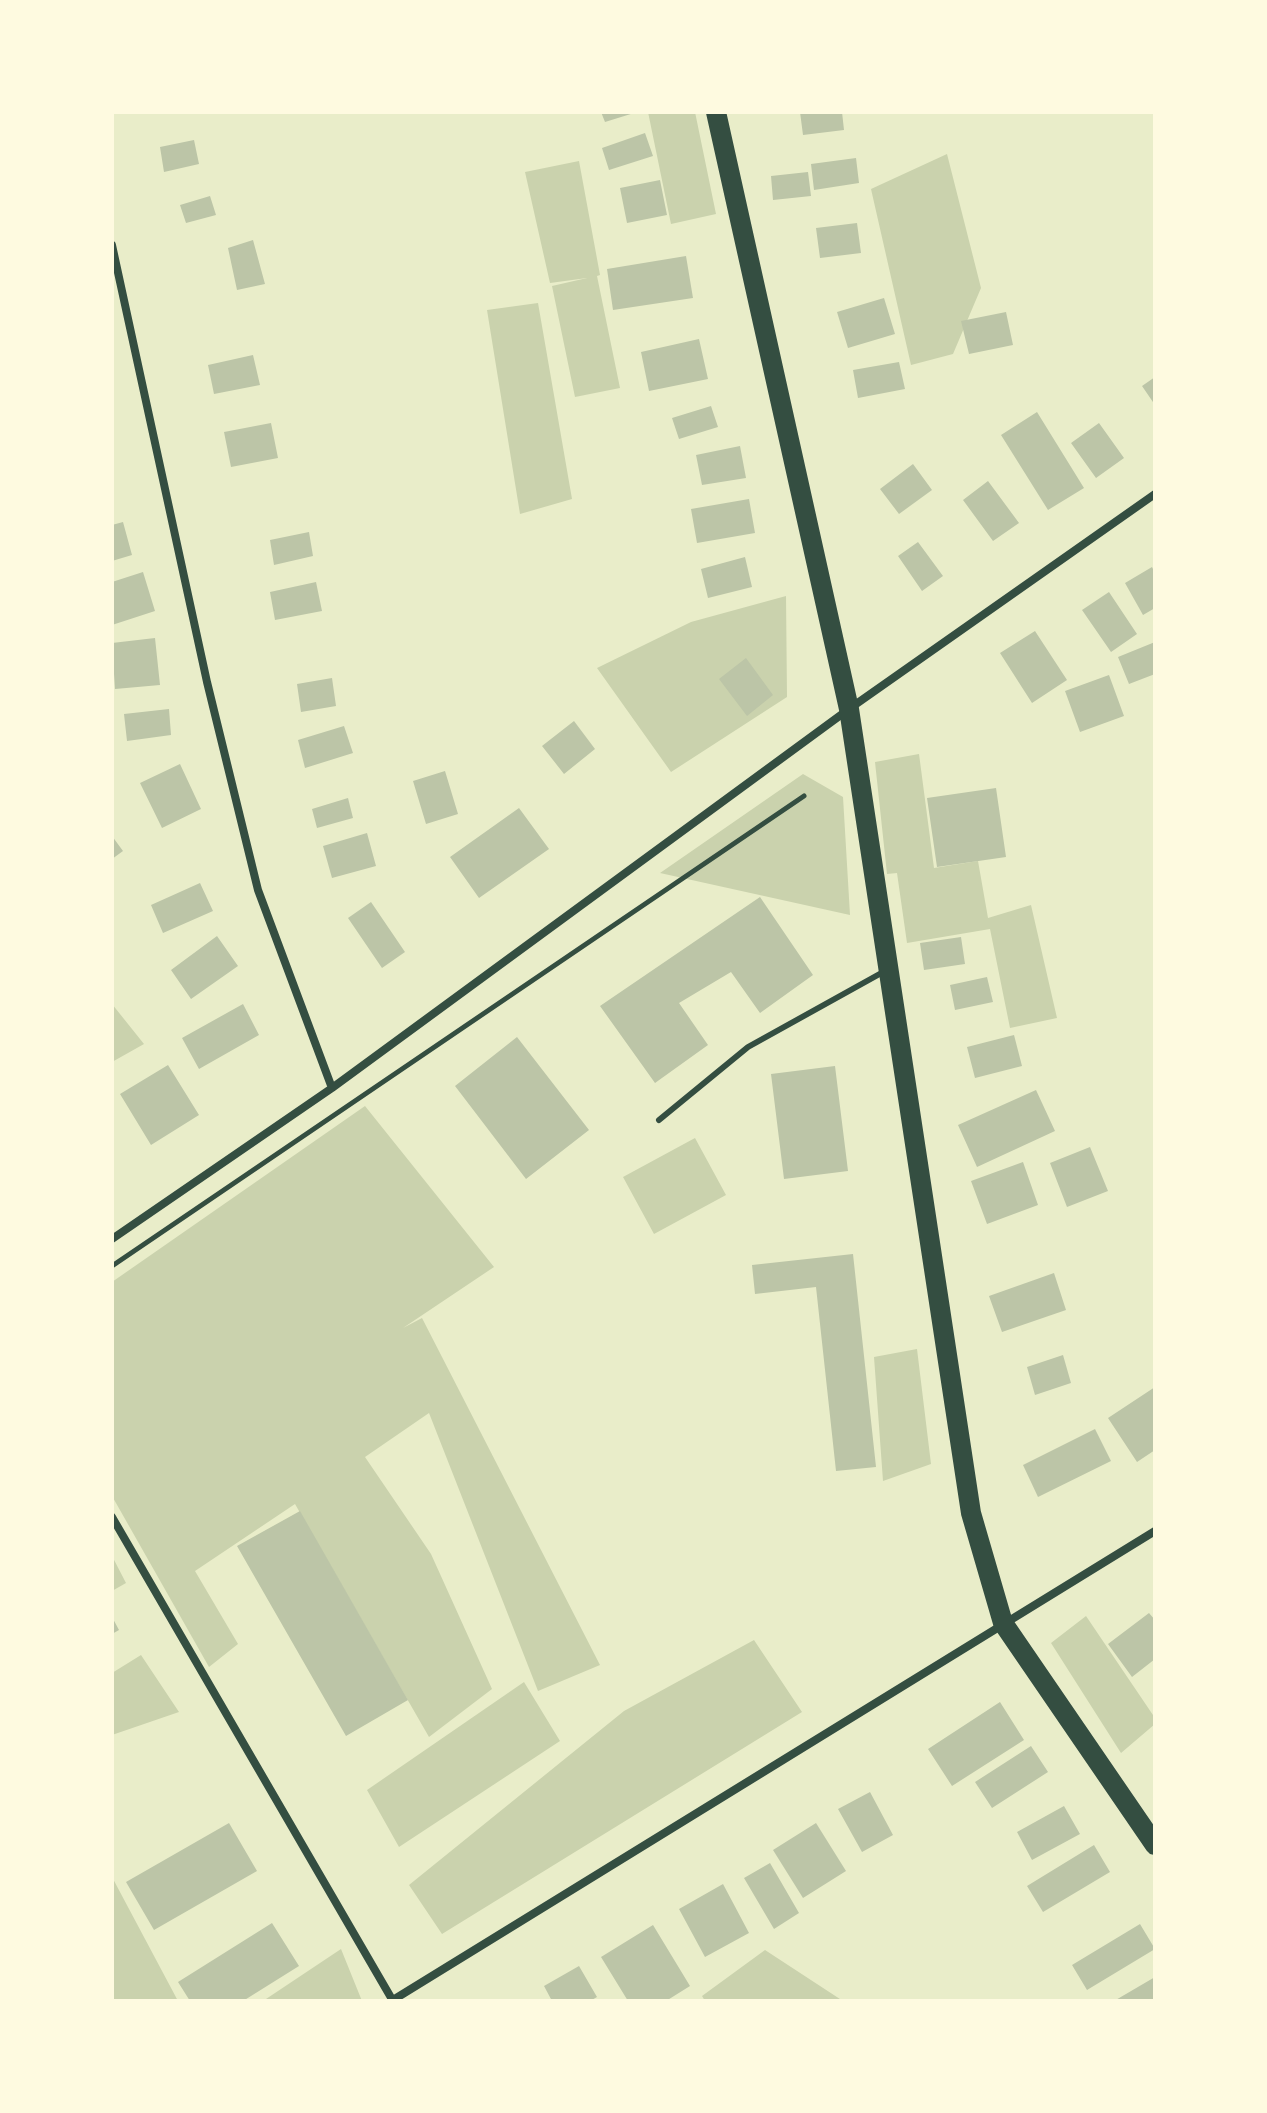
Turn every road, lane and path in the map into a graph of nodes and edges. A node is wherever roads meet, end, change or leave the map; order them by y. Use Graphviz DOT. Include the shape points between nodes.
graph roads {
  1 [pos="716,112"];
  2 [pos="112,245"];
  3 [pos="1155,494"];
  4 [pos="849,709"];
  5 [pos="804,796"];
  6 [pos="889,969"];
  7 [pos="332,1088"];
  8 [pos="659,1120"];
  9 [pos="112,1239"];
  10 [pos="112,1266"];
  11 [pos="112,1517"];
  12 [pos="1155,1531"];
  13 [pos="1003,1623"];
  14 [pos="1155,1845"];
  15 [pos="393,2000"];
  1 -- 4 [label="main road"];
  2 -- 7 [label="street" via="258,890"];
  3 -- 4 [label="street"];
  4 -- 6 [label="main road"];
  4 -- 7 [label="street"];
  5 -- 10 [label="path"];
  6 -- 8 [label="lane" via="748,1047"];
  6 -- 13 [label="main road" via="971,1513"];
  7 -- 9 [label="street"];
  11 -- 15 [label="street"];
  12 -- 13 [label="street"];
  13 -- 14 [label="main road"];
  13 -- 15 [label="street"];
}
